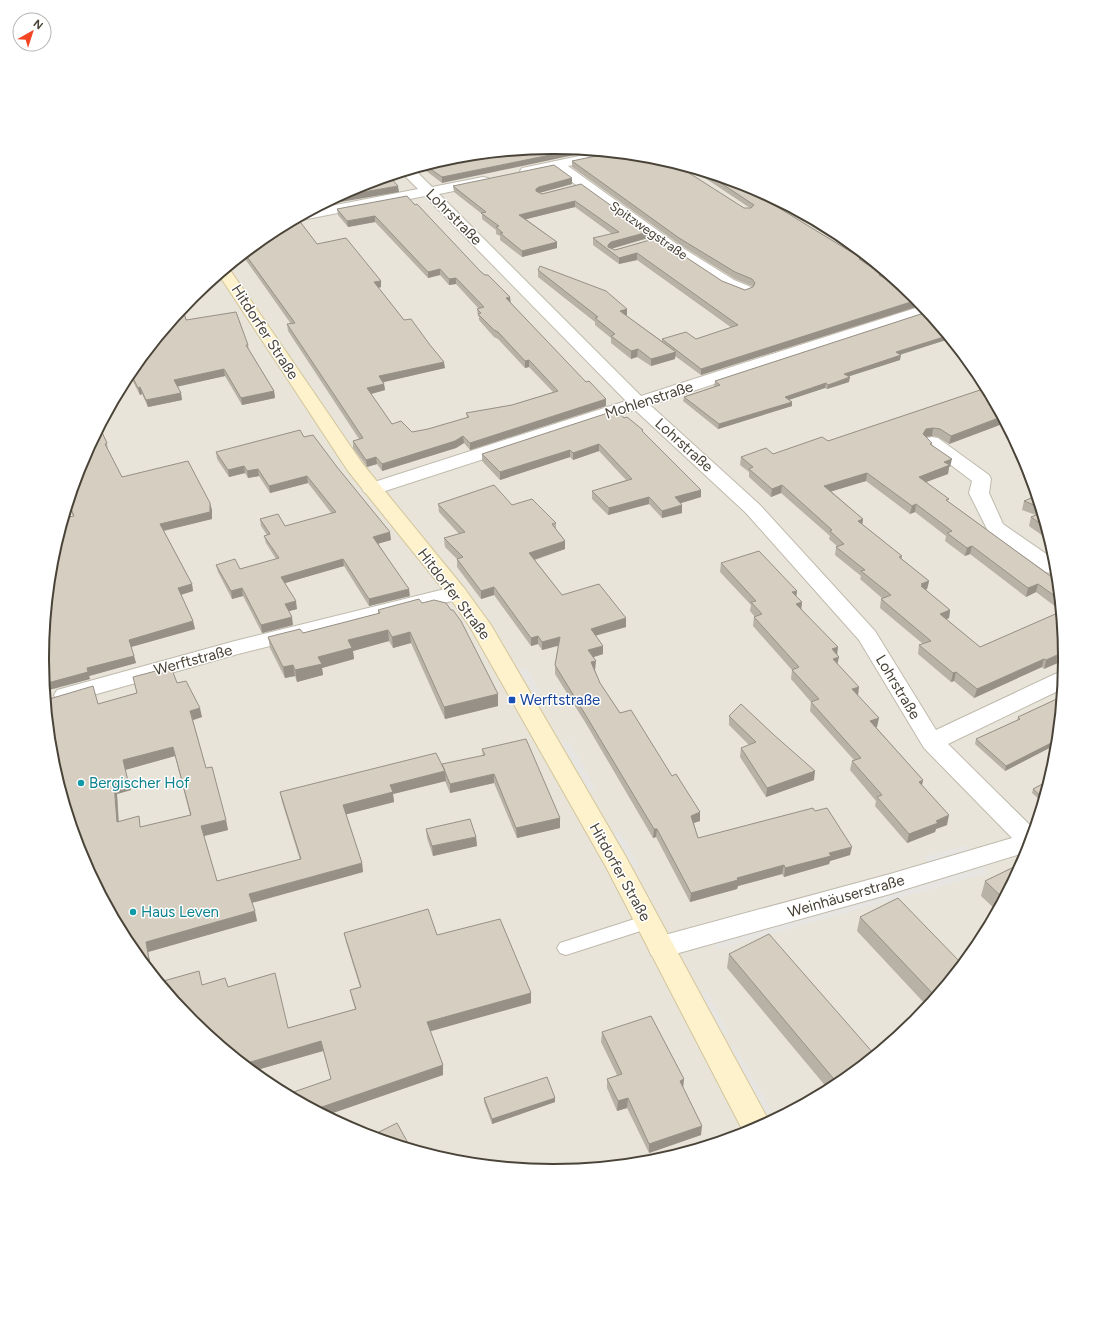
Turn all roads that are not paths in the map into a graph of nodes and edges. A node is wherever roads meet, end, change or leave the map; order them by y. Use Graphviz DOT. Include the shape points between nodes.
graph roads {
  1 [pos="594,157"];
  2 [pos="556,165"];
  3 [pos="412,175"];
  4 [pos="511,175"];
  5 [pos="496,178"];
  6 [pos="586,185"];
  7 [pos="571,189"];
  8 [pos="428,192"];
  9 [pos="319,213"];
  10 [pos="227,275"];
  11 [pos="745,290"];
  12 [pos="920,312"];
  13 [pos="638,403"];
  14 [pos="932,442"];
  15 [pos="372,489"];
  16 [pos="1049,565"];
  17 [pos="457,593"];
  18 [pos="1057,682"];
  19 [pos="51,700"];
  20 [pos="932,742"];
  21 [pos="1026,836"];
  22 [pos="1023,843"];
  23 [pos="647,922"];
  24 [pos="662,947"];
  25 [pos="566,948"];
  26 [pos="754,1122"];
  1 -- 2 [label="street"];
  2 -- 4 [label="street"];
  2 -- 6 [label="street, Spitzwegstraße"];
  3 -- 8 [label="street, Lohrstraße"];
  5 -- 8 [label="street"];
  6 -- 7 [label="lane"];
  6 -- 11 [label="street, Spitzwegstraße" via="654,241"];
  8 -- 9 [label="street"];
  8 -- 13 [label="street, Lohrstraße"];
  10 -- 15 [label="street, Hitdorfer Straße" via="328,428"];
  12 -- 13 [label="street, Mohlenstraße"];
  13 -- 15 [label="street, Mohlenstraße"];
  13 -- 20 [label="street, Lohrstraße" via="753,509 867,636"];
  14 -- 16 [label="street" via="982,478 979,493 994,527"];
  15 -- 17 [label="street, Hitdorfer Straße"];
  17 -- 19 [label="street, Werftstraße" via="235,648"];
  17 -- 23 [label="street, Hitdorfer Straße" via="484,631 617,864"];
  18 -- 20 [label="street"];
  20 -- 21 [label="street, Lohrstraße"];
  22 -- 24 [label="street, Weinhäuserstraße" via="883,886"];
  23 -- 24 [label="street, Hitdorfer Straße"];
  23 -- 25 [label="lane"];
  24 -- 26 [label="street, Hitdorfer Straße"];
}
